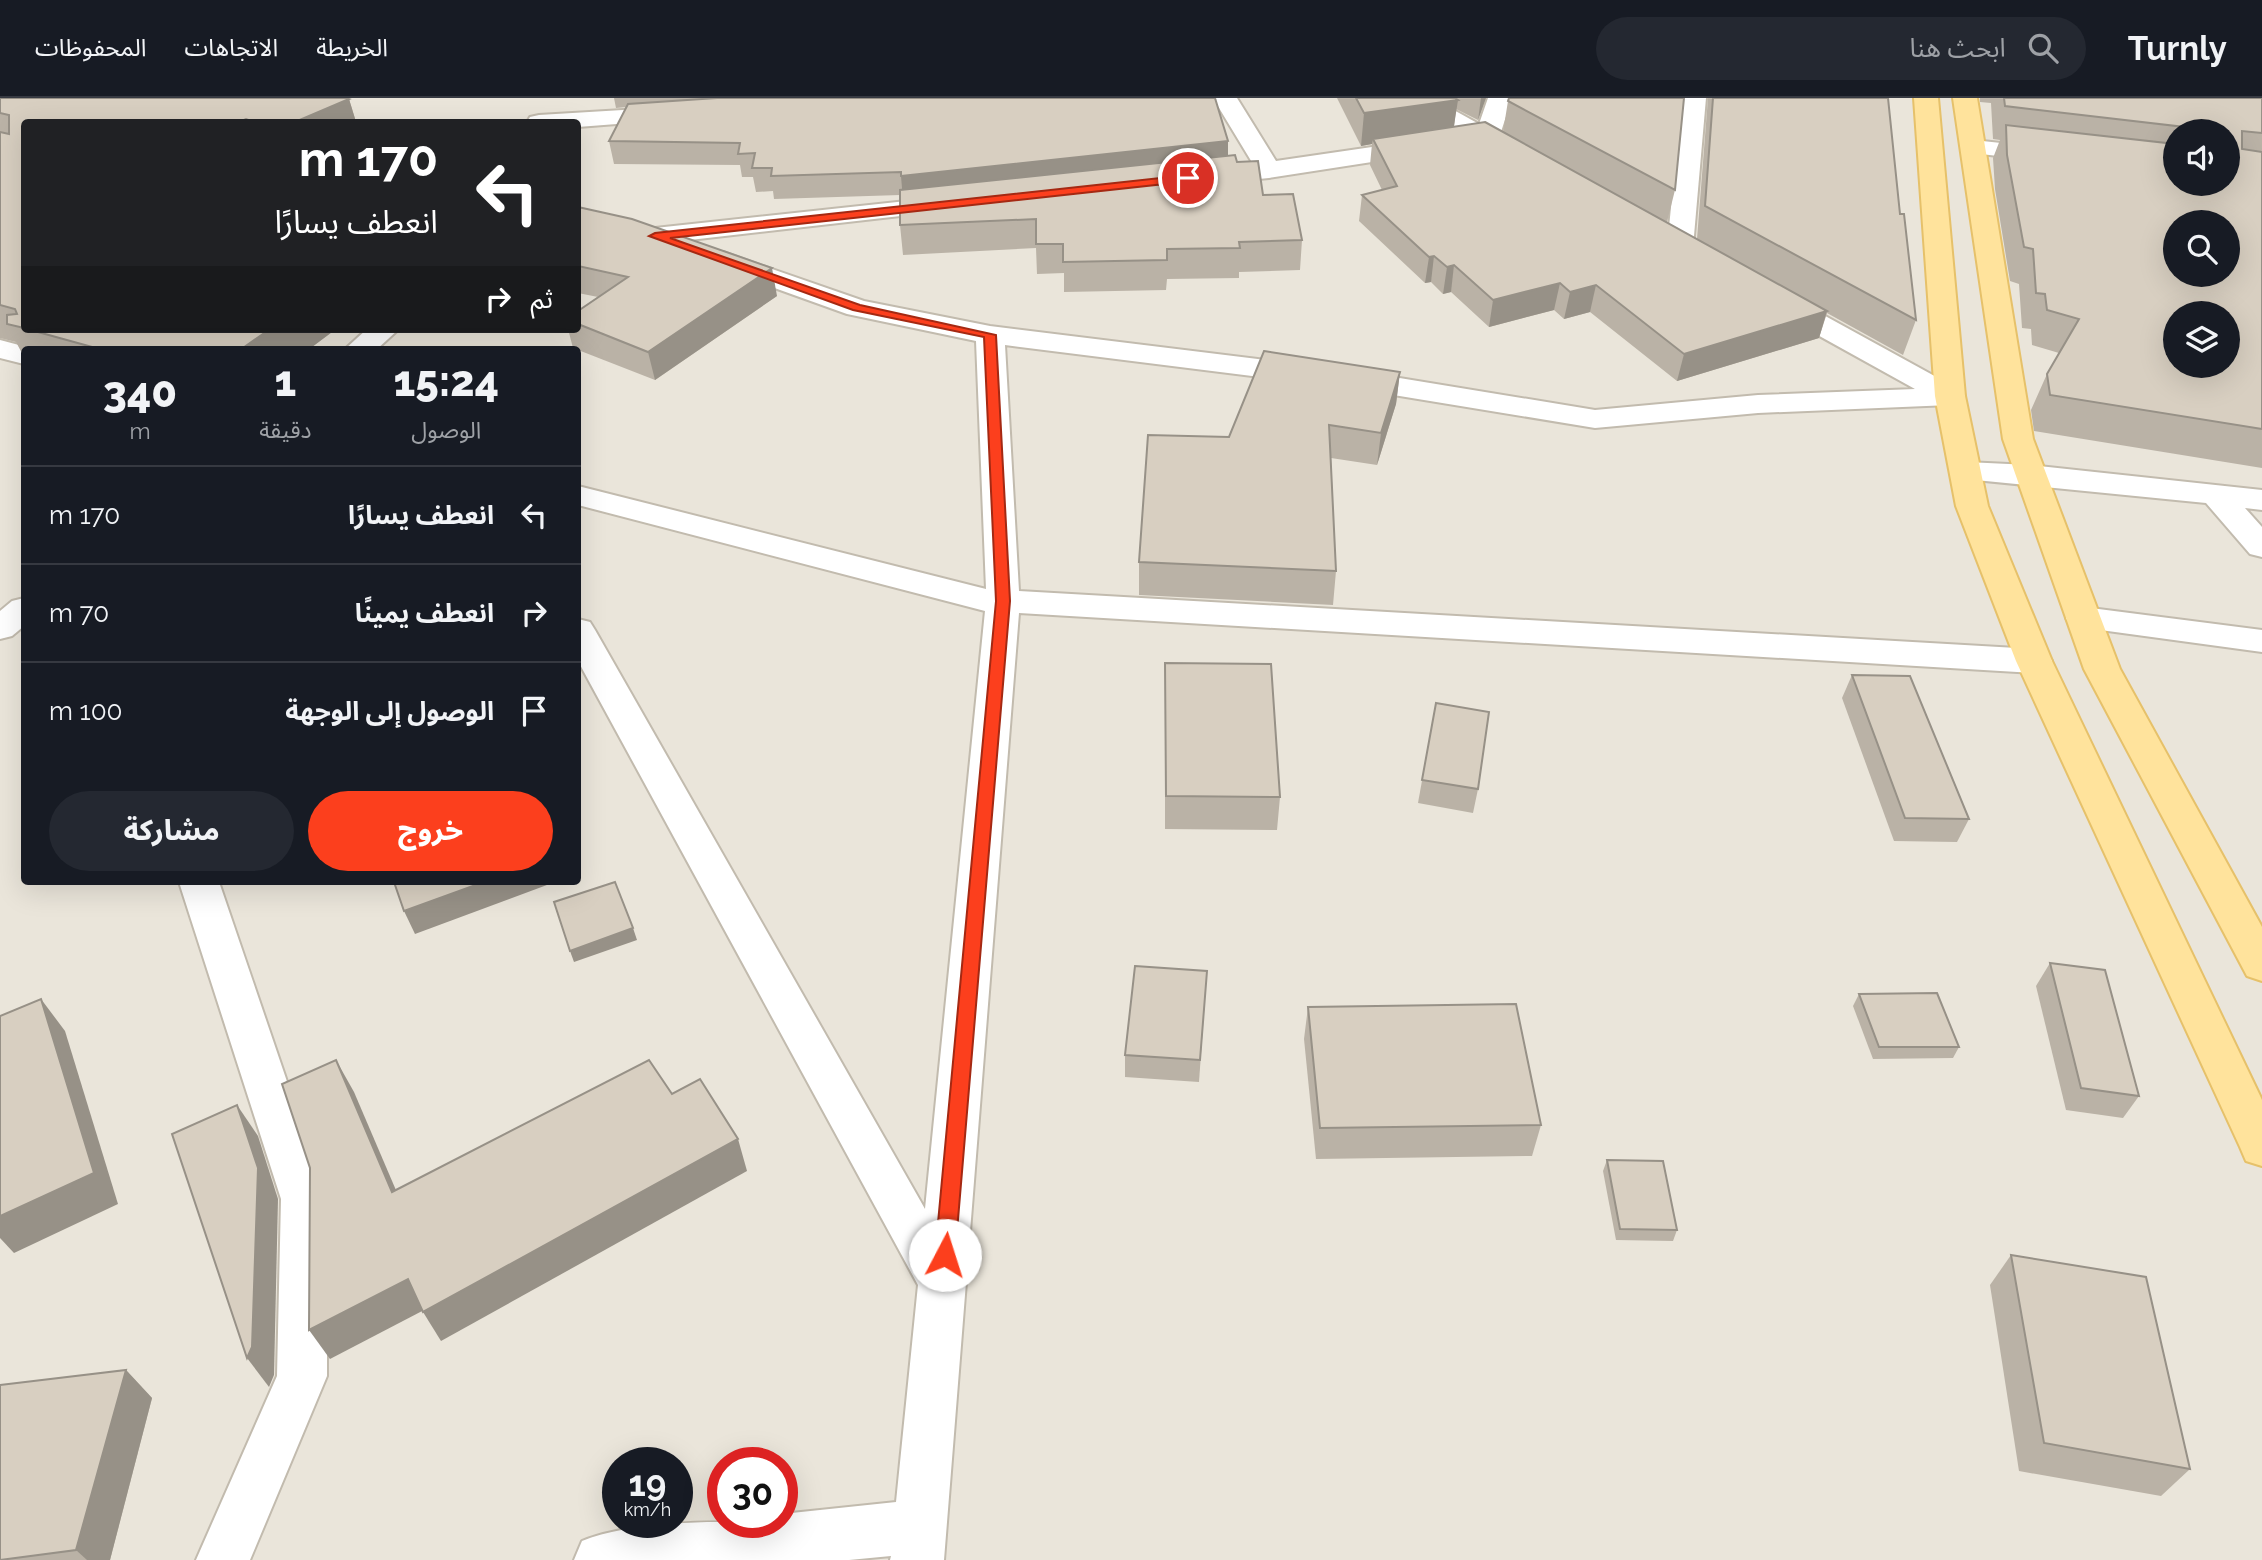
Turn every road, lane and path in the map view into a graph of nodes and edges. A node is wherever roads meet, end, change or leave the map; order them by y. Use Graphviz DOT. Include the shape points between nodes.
graph roads {
  1 [pos="1225,98"];
  2 [pos="1415,98"];
  3 [pos="1500,98"];
  4 [pos="1694,98"];
  5 [pos="1926,98"];
  6 [pos="1965,98"];
  7 [pos="690,113"];
  8 [pos="581,119"];
  9 [pos="1487,137"];
  10 [pos="1973,147"];
  11 [pos="2067,157"];
  12 [pos="1535,164"];
  13 [pos="1269,170"];
  14 [pos="1187,178"];
  15 [pos="982,201"];
  16 [pos="1656,233"];
  17 [pos="1680,247"];
  18 [pos="1703,260"];
  19 [pos="1750,286"];
  20 [pos="379,333"];
  21 [pos="990,335"];
  22 [pos="363,346"];
  23 [pos="0,349"];
  24 [pos="21,354"];
  25 [pos="1950,396"];
  26 [pos="1966,471"];
  27 [pos="2030,474"];
  28 [pos="2216,495"];
  29 [pos="581,496"];
  30 [pos="2262,500"];
  31 [pos="2262,547"];
  32 [pos="1003,601"];
  33 [pos="21,611"];
  34 [pos="2083,618"];
  35 [pos="0,628"];
  36 [pos="581,635"];
  37 [pos="2262,641"];
  38 [pos="2034,661"];
  39 [pos="201,885"];
  40 [pos="2262,965"];
  41 [pos="2262,1147"];
  42 [pos="943,1283"];
  43 [pos="918,1543"];
  44 [pos="223,1560"];
  45 [pos="601,1560"];
  1 -- 13 [label="street"];
  2 -- 9 [label="street"];
  3 -- 9 [label="street"];
  4 -- 17 [label="street"];
  5 -- 25 [label="main road"];
  6 -- 10 [label="main road"];
  7 -- 8 [label="street"];
  9 -- 12 [label="street"];
  9 -- 13 [label="street"];
  10 -- 11 [label="street"];
  10 -- 27 [label="main road" via="2018,439"];
  13 -- 14 [label="street"];
  15 -- 21 [label="street" via="642,232 857,308"];
  16 -- 17 [label="street"];
  17 -- 18 [label="street"];
  19 -- 25 [label="street"];
  20 -- 22 [label="street"];
  21 -- 25 [label="street" via="1363,381 1595,419 1758,404"];
  21 -- 32 [label="street"];
  23 -- 24 [label="street"];
  25 -- 26 [label="main road"];
  26 -- 27 [label="street"];
  26 -- 38 [label="main road" via="1972,506"];
  27 -- 28 [label="street"];
  27 -- 34 [label="main road"];
  28 -- 30 [label="street"];
  28 -- 31 [label="street"];
  29 -- 32 [label="street"];
  32 -- 38 [label="street"];
  32 -- 42 [label="street"];
  33 -- 35 [label="street"];
  34 -- 37 [label="street"];
  34 -- 40 [label="main road" via="2102,669"];
  36 -- 42 [label="street"];
  38 -- 41 [label="main road"];
  39 -- 44 [label="street" via="304,1199 302,1376"];
  42 -- 43 [label="street"];
  43 -- 45 [label="street"];
}
